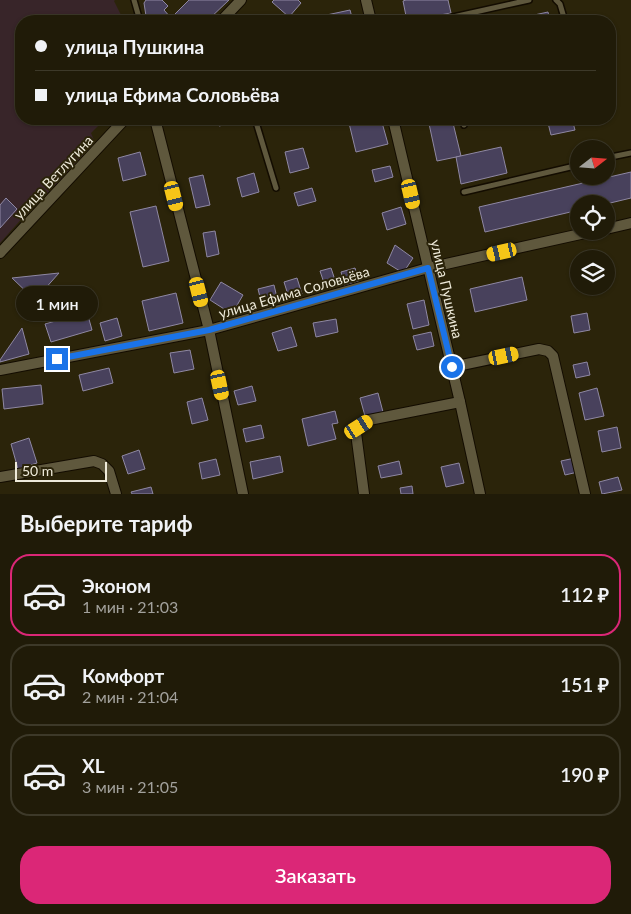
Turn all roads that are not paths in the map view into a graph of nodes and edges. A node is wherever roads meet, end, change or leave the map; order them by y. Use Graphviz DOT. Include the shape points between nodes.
graph roads {
  1 [pos="134,0"];
  2 [pos="241,0"];
  3 [pos="366,0"];
  4 [pos="529,0"];
  5 [pos="556,0"];
  6 [pos="138,15"];
  7 [pos="228,15"];
  8 [pos="370,15"];
  9 [pos="465,15"];
  10 [pos="563,15"];
  11 [pos="119,125"];
  12 [pos="157,125"];
  13 [pos="257,125"];
  14 [pos="395,125"];
  15 [pos="631,152"];
  16 [pos="615,156"];
  17 [pos="570,167"];
  18 [pos="276,188"];
  19 [pos="464,192"];
  20 [pos="631,223"];
  21 [pos="615,227"];
  22 [pos="570,236"];
  23 [pos="0,253"];
  24 [pos="428,268"];
  25 [pos="209,330"];
  26 [pos="452,367"];
  27 [pos="0,370"];
  28 [pos="460,402"];
  29 [pos="0,477"];
  30 [pos="116,494"];
  31 [pos="243,494"];
  32 [pos="364,494"];
  33 [pos="480,494"];
  34 [pos="585,494"];
  1 -- 6 [label="lane"];
  2 -- 7 [label="street"];
  3 -- 8 [label="street"];
  4 -- 9 [label="lane"];
  5 -- 10 [label="lane"];
  11 -- 23 [label="street, улица Ветлугина"];
  12 -- 25 [label="street"];
  13 -- 18 [label="lane"];
  14 -- 24 [label="street, улица Пушкина"];
  15 -- 16 [label="lane"];
  17 -- 19 [label="lane"];
  20 -- 21 [label="street"];
  22 -- 24 [label="street, улица Ефима Соловьёва"];
  24 -- 25 [label="street, улица Ефима Соловьёва"];
  24 -- 26 [label="street, улица Пушкина"];
  25 -- 27 [label="street, улица Ефима Соловьёва"];
  25 -- 31 [label="street"];
  26 -- 28 [label="street, улица Пушкина"];
  26 -- 34 [label="street" via="540,349 548,351 553,356"];
  28 -- 32 [label="street" via="369,420 359,427 356,433"];
  28 -- 33 [label="street, улица Пушкина"];
  29 -- 30 [label="street" via="94,461 110,471"];
}
